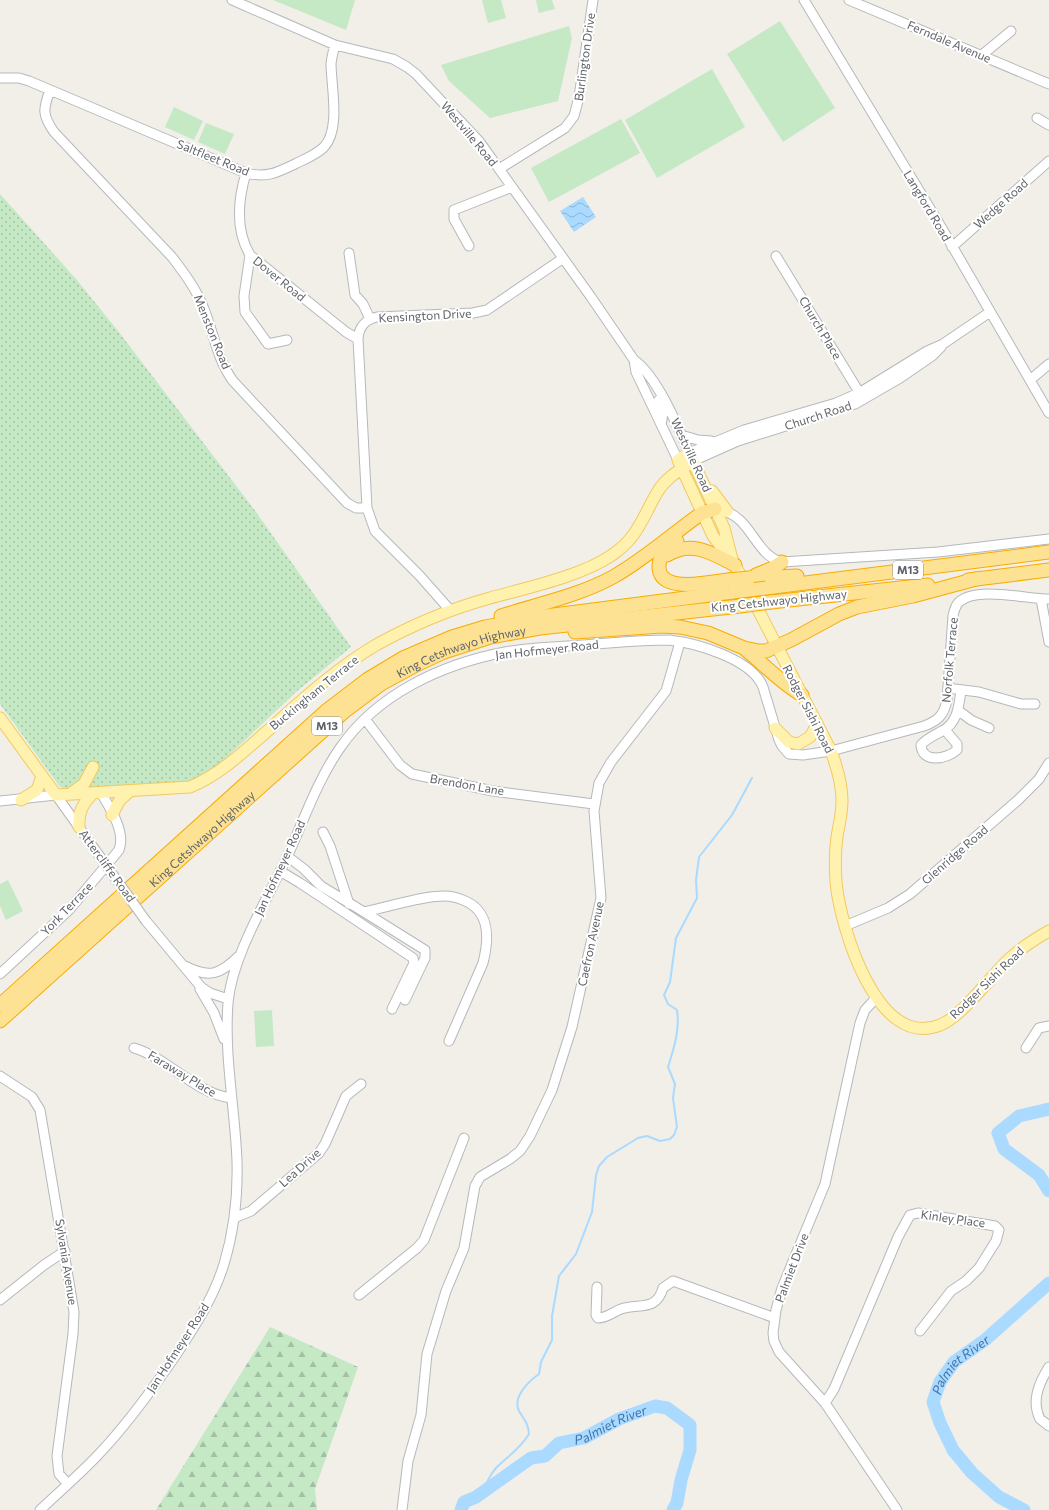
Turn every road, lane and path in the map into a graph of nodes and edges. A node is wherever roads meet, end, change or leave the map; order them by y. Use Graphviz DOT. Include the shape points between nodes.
graph roads {
  1 [pos="232,0"];
  2 [pos="593,0"];
  3 [pos="804,0"];
  4 [pos="849,0"];
  5 [pos="1011,31"];
  6 [pos="335,45"];
  7 [pos="982,56"];
  8 [pos="1,77"];
  9 [pos="1049,84"];
  10 [pos="50,90"];
  11 [pos="1037,118"];
  12 [pos="1049,125"];
  13 [pos="1049,161"];
  14 [pos="499,169"];
  15 [pos="246,173"];
  16 [pos="512,187"];
  17 [pos="469,246"];
  18 [pos="952,247"];
  19 [pos="350,253"];
  20 [pos="250,255"];
  21 [pos="776,256"];
  22 [pos="562,259"];
  23 [pos="990,312"];
  24 [pos="370,319"];
  25 [pos="358,339"];
  26 [pos="287,340"];
  27 [pos="634,360"];
  28 [pos="1049,364"];
  29 [pos="1030,380"];
  30 [pos="662,397"];
  31 [pos="861,397"];
  32 [pos="1049,413"];
  33 [pos="661,425"];
  34 [pos="681,435"];
  35 [pos="715,440"];
  36 [pos="691,457"];
  37 [pos="680,464"];
  38 [pos="367,508"];
  39 [pos="720,511"];
  40 [pos="703,516"];
  41 [pos="1049,539"];
  42 [pos="1049,552"];
  43 [pos="660,560"];
  44 [pos="734,562"];
  45 [pos="782,562"];
  46 [pos="959,564"];
  47 [pos="1049,570"];
  48 [pos="749,578"];
  49 [pos="976,579"];
  50 [pos="731,586"];
  51 [pos="1045,599"];
  52 [pos="450,610"];
  53 [pos="452,637"];
  54 [pos="680,642"];
  55 [pos="1049,642"];
  56 [pos="776,647"];
  57 [pos="744,648"];
  58 [pos="416,665"];
  59 [pos="948,688"];
  60 [pos="960,690"];
  61 [pos="802,695"];
  62 [pos="1035,704"];
  63 [pos="959,711"];
  64 [pos="0,718"];
  65 [pos="365,719"];
  66 [pos="817,724"];
  67 [pos="775,728"];
  68 [pos="990,728"];
  69 [pos="945,730"];
  70 [pos="831,751"];
  71 [pos="1049,764"];
  72 [pos="93,767"];
  73 [pos="42,776"];
  74 [pos="130,791"];
  75 [pos="97,793"];
  76 [pos="56,795"];
  77 [pos="70,795"];
  78 [pos="21,800"];
  79 [pos="0,801"];
  80 [pos="594,804"];
  81 [pos="112,815"];
  82 [pos="79,827"];
  83 [pos="323,832"];
  84 [pos="287,856"];
  85 [pos="280,871"];
  86 [pos="349,904"];
  87 [pos="364,912"];
  88 [pos="845,926"];
  89 [pos="1049,931"];
  90 [pos="243,952"];
  91 [pos="180,963"];
  92 [pos="0,974"];
  93 [pos="196,983"];
  94 [pos="877,997"];
  95 [pos="228,999"];
  96 [pos="405,1000"];
  97 [pos="0,1005"];
  98 [pos="392,1009"];
  99 [pos="0,1021"];
  100 [pos="1049,1026"];
  101 [pos="449,1041"];
  102 [pos="226,1046"];
  103 [pos="134,1048"];
  104 [pos="1026,1048"];
  105 [pos="0,1076"];
  106 [pos="361,1084"];
  107 [pos="231,1098"];
  108 [pos="464,1138"];
  109 [pos="234,1218"];
  110 [pos="65,1251"];
  111 [pos="597,1287"];
  112 [pos="359,1295"];
  113 [pos="0,1300"];
  114 [pos="775,1318"];
  115 [pos="920,1331"];
  116 [pos="1049,1367"];
  117 [pos="824,1403"];
  118 [pos="1049,1426"];
  119 [pos="68,1484"];
  120 [pos="40,1510"];
  121 [pos="402,1510"];
  122 [pos="897,1510"];
  1 -- 6 [label="street, Westville Road"];
  2 -- 14 [label="street, Burlington Drive" via="580,97 574,116 565,128"];
  3 -- 18 [label="street, Langford Road"];
  4 -- 7 [label="street, Ferndale Avenue"];
  5 -- 7 [label="street"];
  6 -- 14 [label="street, Westville Road" via="392,59 407,67 464,125"];
  6 -- 15 [label="street, Saltfleet Road" via="331,62 333,120 331,134 325,146 278,172 259,176"];
  7 -- 9 [label="street, Ferndale Avenue"];
  8 -- 10 [label="street, Saltfleet Road" via="19,78"];
  10 -- 15 [label="street, Saltfleet Road"];
  10 -- 38 [label="street, Menston Road" via="44,111 46,121 172,256 199,298 220,359 233,381 348,503 356,508"];
  11 -- 12 [label="street"];
  13 -- 18 [label="street, Wedge Road"];
  14 -- 16 [label="street, Westville Road"];
  15 -- 20 [label="street, Dover Road" via="240,197 240,220 242,238"];
  16 -- 17 [label="street" via="454,210 454,220"];
  16 -- 22 [label="street, Westville Road"];
  18 -- 23 [label="street, Langford Road"];
  19 -- 24 [label="street" via="355,295 363,304"];
  20 -- 25 [label="street, Dover Road"];
  20 -- 26 [label="street" via="244,296 245,312 268,344"];
  21 -- 31 [label="street, Church Place"];
  22 -- 24 [label="street, Kensington Drive" via="487,310"];
  22 -- 27 [label="street, Westville Road"];
  23 -- 29 [label="street, Langford Road"];
  23 -- 31 [label="street, Church Road" via="943,344 932,356"];
  24 -- 25 [label="street, Kensington Drive" via="360,329"];
  25 -- 38 [label="street"];
  27 -- 30 [label="street, Westville Road" via="641,365"];
  27 -- 33 [label="street, Westville Road" via="636,372"];
  28 -- 29 [label="street"];
  29 -- 32 [label="street, Langford Road"];
  30 -- 33 [label="street" via="658,401 664,414"];
  30 -- 34 [label="street, Westville Road"];
  31 -- 35 [label="street, Church Road" via="836,402"];
  31 -- 36 [label="street, Church Road" via="847,407"];
  33 -- 37 [label="street, Westville Road"];
  34 -- 35 [label="street" via="702,441"];
  34 -- 36 [label="street, Westville Road"];
  35 -- 36 [label="street, Church Road"];
  36 -- 37 [label="main road, Church Road"];
  36 -- 39 [label="main road, Westville Road"];
  37 -- 40 [label="main road, Westville Road"];
  37 -- 52 [label="main road, Buckingham Terrace" via="659,490 631,540 611,556 574,573"];
  38 -- 52 [label="street" via="375,531"];
  39 -- 40 [label="highway"];
  39 -- 44 [label="main road, Westville Road"];
  39 -- 45 [label="street" via="744,523 769,556"];
  40 -- 43 [label="highway" via="664,552"];
  40 -- 44 [label="main road, Westville Road" via="721,548"];
  40 -- 53 [label="highway" via="628,568 600,584 493,618"];
  41 -- 45 [label="street" via="938,552"];
  42 -- 46 [label="highway, King Cetshwayo Highway / M13"];
  43 -- 44 [label="highway" via="675,551 693,548 707,550"];
  43 -- 50 [label="highway" via="660,573 670,582"];
  44 -- 56 [label="main road, Westville Road"];
  45 -- 48 [label="highway"];
  46 -- 48 [label="highway"];
  46 -- 50 [label="highway, King Cetshwayo Highway / M13, bridge" via="766,588"];
  47 -- 49 [label="highway, King Cetshwayo Highway / M13"];
  48 -- 50 [label="highway, bridge"];
  49 -- 56 [label="highway" via="913,596 857,607"];
  49 -- 58 [label="highway, King Cetshwayo Highway / M13, bridge" via="515,632 467,644"];
  50 -- 53 [label="highway, King Cetshwayo Highway / M13" via="509,621"];
  51 -- 55 [label="street"];
  51 -- 59 [label="street, Norfolk Terrace" via="980,595 960,602 953,616"];
  52 -- 74 [label="main road, Buckingham Terrace" via="400,632 349,662 210,778 183,788"];
  53 -- 97 [label="highway, King Cetshwayo Highway / M13" via="403,658 368,679 326,711"];
  54 -- 65 [label="street, Jan Hofmeyer Road" via="657,640 504,652 432,674 389,698"];
  54 -- 67 [label="street, Jan Hofmeyer Road" via="744,665 756,675 763,687"];
  54 -- 80 [label="street, Caefron Avenue" via="666,691 604,772"];
  56 -- 57 [label="highway" via="759,651"];
  56 -- 61 [label="main road, Rodger Sishi Road"];
  57 -- 58 [label="highway" via="694,629 662,626 515,638"];
  57 -- 61 [label="highway" via="786,685"];
  58 -- 99 [label="highway, King Cetshwayo Highway / M13" via="381,684 345,711"];
  59 -- 60 [label="street"];
  59 -- 70 [label="street, Norfolk Terrace" via="946,707 938,721"];
  60 -- 62 [label="street" via="979,692 1021,704"];
  60 -- 63 [label="street"];
  61 -- 66 [label="main road, Rodger Sishi Road"];
  63 -- 68 [label="street" via="971,720"];
  63 -- 69 [label="street"];
  64 -- 73 [label="main road, Attercliffe Road"];
  65 -- 80 [label="street, Brendon Lane" via="400,765 412,774 493,791"];
  65 -- 84 [label="street, Jan Hofmeyer Road" via="351,733 330,763"];
  66 -- 67 [label="main road" via="810,737 798,744 785,739"];
  66 -- 70 [label="main road, Rodger Sishi Road"];
  67 -- 70 [label="street, Jan Hofmeyer Road" via="782,746 789,754"];
  70 -- 88 [label="main road, Rodger Sishi Road" via="839,774 842,795 836,844 836,870 838,900"];
  71 -- 88 [label="street, Glenridge Road" via="1026,792 910,894 888,908"];
  72 -- 77 [label="main road" via="84,784"];
  73 -- 76 [label="main road, Attercliffe Road"];
  73 -- 78 [label="main road" via="37,790"];
  74 -- 75 [label="main road, Buckingham Terrace"];
  74 -- 81 [label="main road" via="119,801"];
  75 -- 77 [label="main road, Buckingham Terrace"];
  75 -- 81 [label="street, York Terrace"];
  75 -- 82 [label="main road" via="81,807"];
  76 -- 77 [label="main road, Buckingham Terrace"];
  76 -- 78 [label="street"];
  76 -- 82 [label="street, Attercliffe Road"];
  78 -- 79 [label="street"];
  80 -- 121 [label="street, Caefron Avenue" via="601,898 563,1059 552,1090 520,1151 480,1177 475,1186 464,1248 446,1291 427,1354 421,1415 408,1461"];
  81 -- 92 [label="street, York Terrace" via="121,839 116,855 69,910"];
  82 -- 91 [label="street, Attercliffe Road, bridge" via="146,921"];
  83 -- 86 [label="street"];
  84 -- 85 [label="street, Jan Hofmeyer Road"];
  84 -- 86 [label="street" via="321,886"];
  85 -- 90 [label="street, Jan Hofmeyer Road"];
  85 -- 98 [label="street" via="413,958 414,963"];
  86 -- 87 [label="street"];
  87 -- 96 [label="street" via="425,950 425,958"];
  87 -- 101 [label="street" via="446,896 467,902 480,912 487,931 483,963"];
  88 -- 94 [label="main road, Rodger Sishi Road" via="861,968"];
  89 -- 94 [label="main road, Rodger Sishi Road" via="1020,949 957,1014 941,1025 927,1029 908,1027 893,1017"];
  90 -- 91 [label="street" via="229,966 211,974 199,972"];
  90 -- 95 [label="street, Jan Hofmeyer Road"];
  91 -- 93 [label="street, Attercliffe Road"];
  93 -- 95 [label="street, Attercliffe Road" via="210,993"];
  93 -- 102 [label="street" via="214,1013"];
  94 -- 114 [label="street, Palmiet Drive" via="865,1010 860,1023 825,1184 782,1288"];
  95 -- 102 [label="street, Jan Hofmeyer Road"];
  100 -- 104 [label="street" via="1040,1028"];
  102 -- 107 [label="street, Jan Hofmeyer Road"];
  103 -- 107 [label="street, Faraway Place" via="154,1056 211,1094"];
  105 -- 110 [label="street, Sylvania Avenue" via="32,1097 40,1110"];
  106 -- 109 [label="street, Lea Drive" via="346,1096 320,1153 251,1211"];
  107 -- 109 [label="street, Jan Hofmeyer Road" via="237,1168"];
  108 -- 112 [label="street" via="424,1240"];
  109 -- 119 [label="street, Jan Hofmeyer Road" via="218,1280 194,1328 129,1420 97,1457"];
  110 -- 113 [label="street" via="47,1262"];
  110 -- 119 [label="street, Sylvania Avenue" via="74,1320 57,1456 59,1474"];
  111 -- 114 [label="street" via="598,1318 609,1316 620,1309 649,1305 672,1281"];
  114 -- 117 [label="street, Palmiet Drive" via="773,1334 776,1347"];
  115 -- 117 [label="street, Kinley Place" via="951,1291 969,1278 985,1260 999,1236 996,1226 918,1213 910,1215 898,1237 834,1389"];
  116 -- 118 [label="street" via="1040,1385 1036,1402 1040,1419"];
  117 -- 122 [label="street, Palmiet Drive"];
  119 -- 120 [label="street, Jan Hofmeyer Road"];
}
